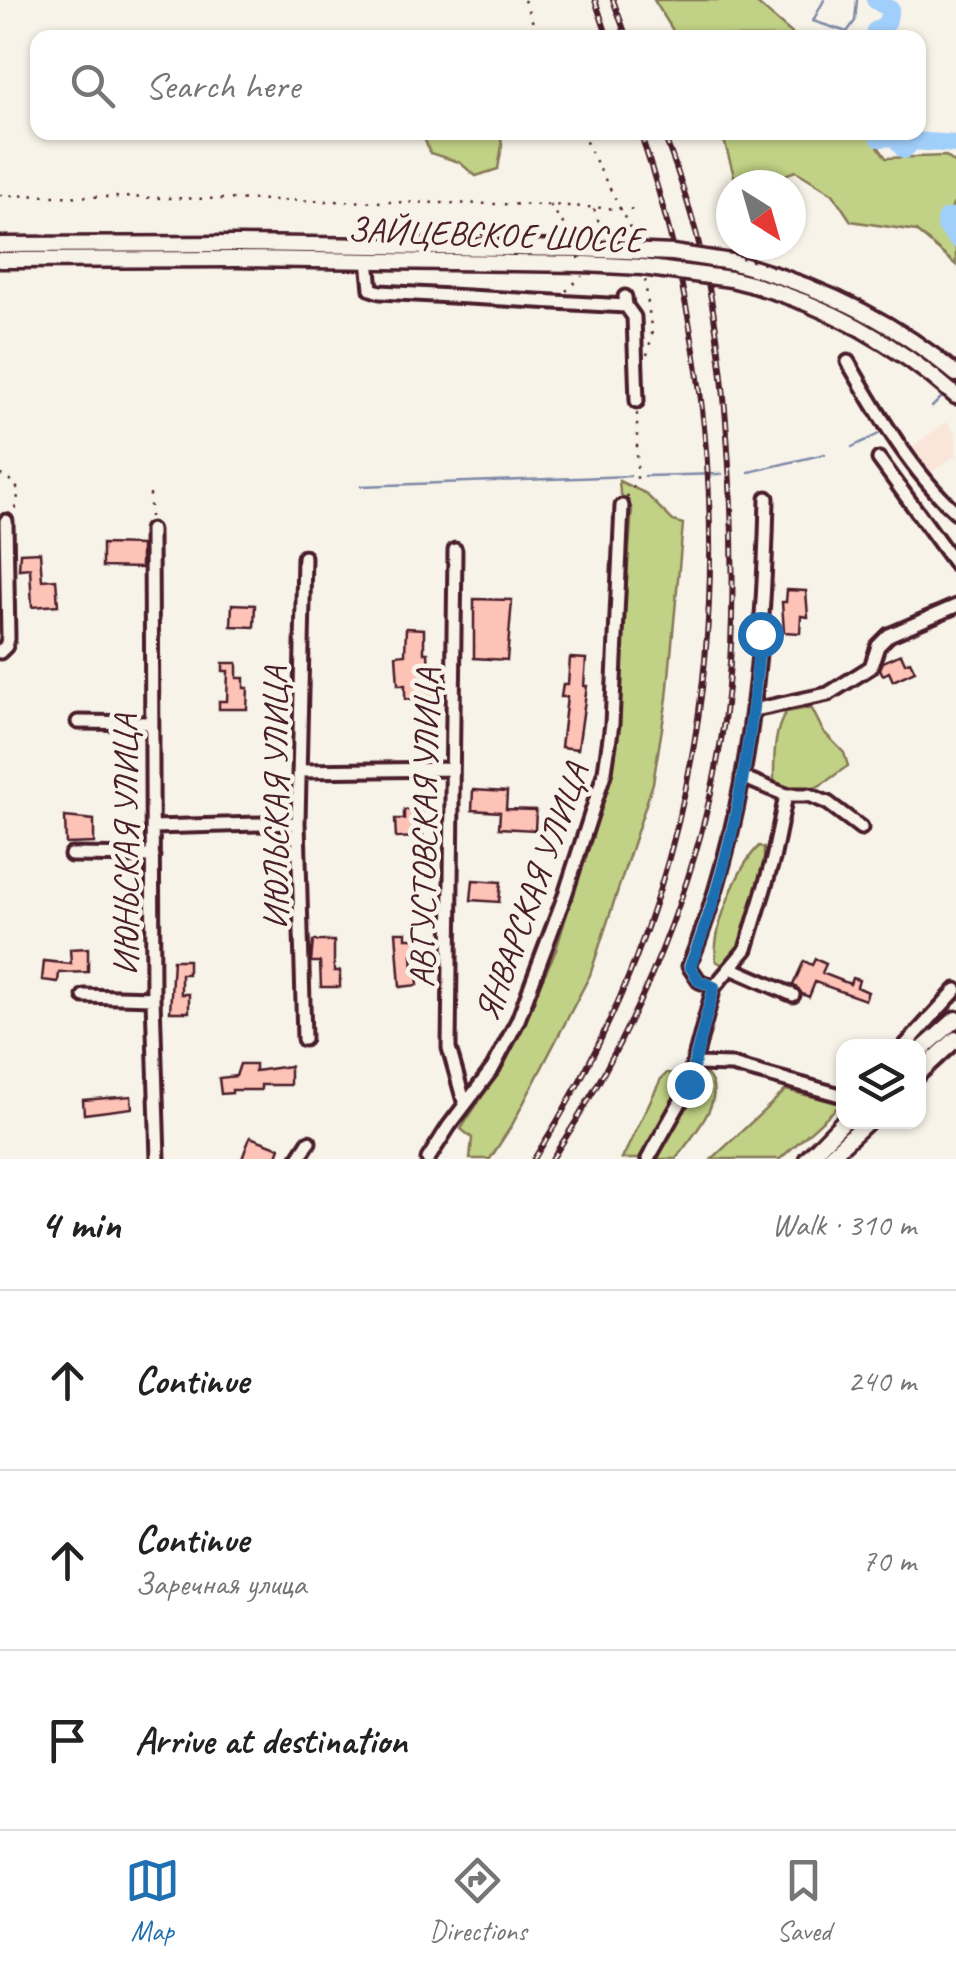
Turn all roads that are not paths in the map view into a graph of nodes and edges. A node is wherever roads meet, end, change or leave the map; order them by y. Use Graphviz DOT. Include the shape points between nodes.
graph roads {
  1 [pos="0,245"];
  2 [pos="0,260"];
  3 [pos="368,260"];
  4 [pos="848,362"];
  5 [pos="956,374"];
  6 [pos="956,396"];
  7 [pos="638,400"];
  8 [pos="879,459"];
  9 [pos="766,498"];
  10 [pos="622,506"];
  11 [pos="956,512"];
  12 [pos="6,520"];
  13 [pos="151,530"];
  14 [pos="456,550"];
  15 [pos="304,557"];
  16 [pos="956,565"];
  17 [pos="956,606"];
  18 [pos="0,652"];
  19 [pos="754,710"];
  20 [pos="78,722"];
  21 [pos="151,723"];
  22 [pos="452,769"];
  23 [pos="299,772"];
  24 [pos="742,777"];
  25 [pos="786,795"];
  26 [pos="298,823"];
  27 [pos="153,827"];
  28 [pos="861,828"];
  29 [pos="71,855"];
  30 [pos="153,856"];
  31 [pos="731,968"];
  32 [pos="714,987"];
  33 [pos="956,990"];
  34 [pos="793,995"];
  35 [pos="84,996"];
  36 [pos="153,998"];
  37 [pos="956,1019"];
  38 [pos="304,1039"];
  39 [pos="911,1039"];
  40 [pos="956,1039"];
  41 [pos="926,1046"];
  42 [pos="696,1064"];
  43 [pos="926,1067"];
  44 [pos="836,1094"];
  45 [pos="465,1105"];
  46 [pos="836,1128"];
  47 [pos="859,1129"];
  48 [pos="309,1142"];
  49 [pos="158,1159"];
  50 [pos="298,1159"];
  51 [pos="428,1159"];
  52 [pos="648,1159"];
  53 [pos="804,1159"];
  54 [pos="827,1159"];
  1 -- 5 [label="main road, ЗАЙЦЕВСКОЕ ШОССЕ, bridge" via="577,245 717,259 787,278 863,310"];
  2 -- 3 [label="main road, ЗАЙЦЕВСКОЕ ШОССЕ"];
  3 -- 6 [label="main road, ЗАЙЦЕВСКОЕ ШОССЕ, bridge" via="678,271 740,281 798,299 906,355"];
  3 -- 7 [label="street" via="371,289 380,292 626,301 634,317"];
  4 -- 11 [label="street" via="890,431"];
  8 -- 16 [label="street"];
  9 -- 19 [label="street"];
  10 -- 45 [label="street, ЯНВАРСКАЯ УЛИЦА" via="605,770 518,1020"];
  12 -- 18 [label="street" via="8,639"];
  13 -- 21 [label="street, ИЮНЬСКАЯ УЛИЦА"];
  14 -- 22 [label="street, АВГУСТОВСКАЯ УЛИЦА"];
  15 -- 23 [label="street, ИЮЛЬСКАЯ УЛИЦА"];
  17 -- 19 [label="street" via="889,635 871,667 828,694"];
  19 -- 24 [label="street"];
  20 -- 21 [label="street"];
  21 -- 27 [label="street, ИЮНЬСКАЯ УЛИЦА"];
  22 -- 23 [label="street"];
  22 -- 45 [label="street, АВГУСТОВСКАЯ УЛИЦА" via="449,1048"];
  23 -- 26 [label="street, ИЮЛЬСКАЯ УЛИЦА"];
  24 -- 25 [label="street"];
  24 -- 32 [label="street" via="728,850 690,966 699,981"];
  25 -- 28 [label="street" via="828,803"];
  25 -- 31 [label="street" via="746,949"];
  26 -- 27 [label="street"];
  26 -- 38 [label="street, ИЮЛЬСКАЯ УЛИЦА"];
  27 -- 30 [label="street, ИЮНЬСКАЯ УЛИЦА"];
  29 -- 30 [label="street"];
  30 -- 36 [label="street, ИЮНЬСКАЯ УЛИЦА"];
  31 -- 32 [label="street"];
  31 -- 34 [label="street"];
  32 -- 42 [label="street"];
  33 -- 39 [label="street"];
  35 -- 36 [label="street"];
  36 -- 49 [label="street, ИЮНЬСКАЯ УЛИЦА"];
  37 -- 41 [label="main road"];
  40 -- 43 [label="main road"];
  42 -- 44 [label="street" via="732,1065"];
  42 -- 52 [label="street"];
  45 -- 51 [label="street, ЯНВАРСКАЯ УЛИЦА"];
  46 -- 53 [label="main road"];
  47 -- 54 [label="main road"];
  48 -- 50 [label="street"];
}
